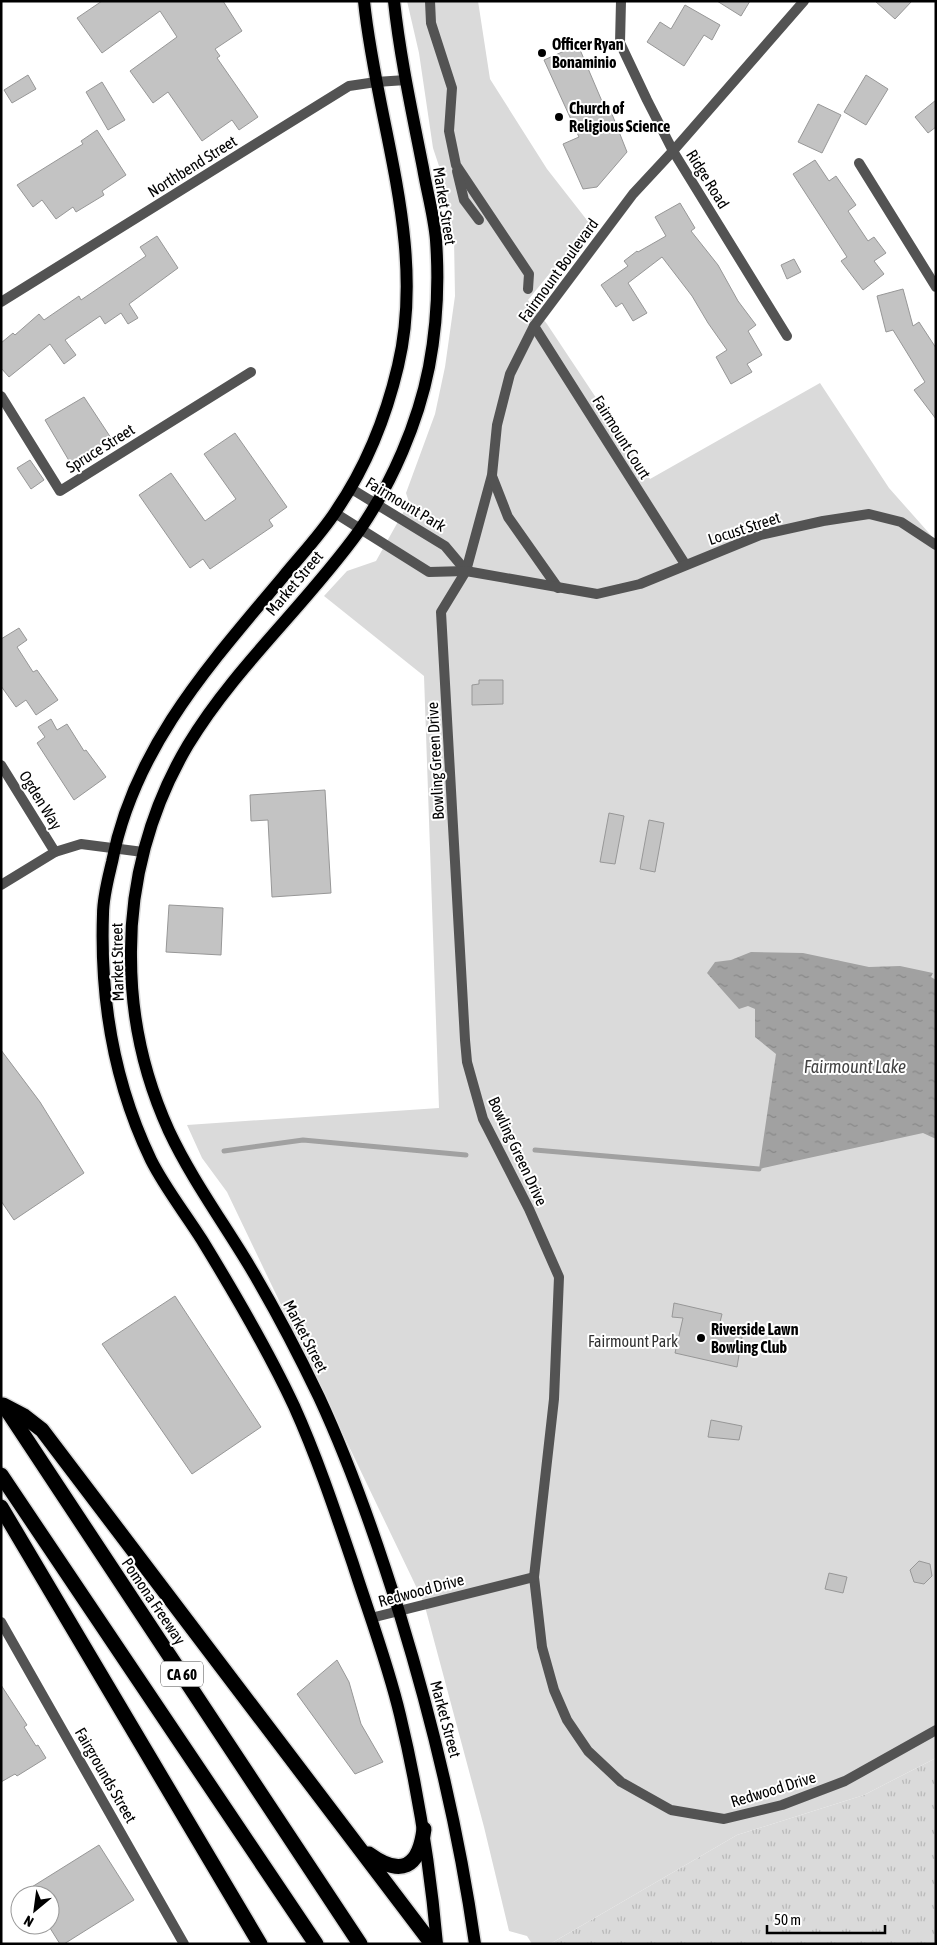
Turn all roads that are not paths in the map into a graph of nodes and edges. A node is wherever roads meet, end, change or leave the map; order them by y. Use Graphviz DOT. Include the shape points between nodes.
graph roads {
  1 [pos="364,1"];
  2 [pos="394,1"];
  3 [pos="430,1"];
  4 [pos="621,1"];
  5 [pos="804,1"];
  6 [pos="406,80"];
  7 [pos="376,82"];
  8 [pos="673,151"];
  9 [pos="859,163"];
  10 [pos="456,165"];
  11 [pos="479,220"];
  12 [pos="936,287"];
  13 [pos="528,289"];
  14 [pos="1,302"];
  15 [pos="534,326"];
  16 [pos="787,336"];
  17 [pos="251,372"];
  18 [pos="1,396"];
  19 [pos="492,475"];
  20 [pos="350,488"];
  21 [pos="375,503"];
  22 [pos="335,513"];
  23 [pos="360,529"];
  24 [pos="936,545"];
  25 [pos="685,564"];
  26 [pos="466,571"];
  27 [pos="558,588"];
  28 [pos="441,612"];
  29 [pos="1,765"];
  30 [pos="114,847"];
  31 [pos="55,852"];
  32 [pos="143,852"];
  33 [pos="1,885"];
  34 [pos="2,1403"];
  35 [pos="1,1475"];
  36 [pos="1,1507"];
  37 [pos="534,1577"];
  38 [pos="398,1610"];
  39 [pos="371,1618"];
  40 [pos="3,1628"];
  41 [pos="936,1730"];
  42 [pos="424,1829"];
  43 [pos="358,1845"];
  44 [pos="184,1944"];
  45 [pos="260,1944"];
  46 [pos="316,1944"];
  47 [pos="360,1944"];
  48 [pos="432,1944"];
  49 [pos="437,1944"];
  50 [pos="475,1944"];
  1 -- 7 [label="main road, Market Street"];
  2 -- 6 [label="main road, Market Street"];
  3 -- 10 [label="street" via="431,24 452,88 449,131"];
  4 -- 8 [label="street, Ridge Road" via="620,43"];
  5 -- 8 [label="street, Fairmount Boulevard"];
  6 -- 7 [label="street, Northbend Street"];
  6 -- 21 [label="main road, Market Street" via="436,237 437,296 428,370 415,419"];
  7 -- 14 [label="street, Northbend Street" via="345,89"];
  7 -- 20 [label="main road, Market Street" via="404,230 407,292 401,350 391,391 371,449"];
  8 -- 15 [label="street, Fairmount Boulevard" via="633,194"];
  8 -- 16 [label="street, Ridge Road"];
  9 -- 12 [label="street"];
  10 -- 11 [label="street" via="464,200"];
  10 -- 13 [label="street" via="529,274"];
  15 -- 19 [label="street, Fairmount Boulevard" via="510,374 497,425"];
  15 -- 25 [label="street, Fairmount Court"];
  17 -- 18 [label="street, Spruce Street" via="60,491"];
  19 -- 26 [label="street, Fairmount Boulevard"];
  19 -- 27 [label="street" via="508,518"];
  20 -- 21 [label="street, Fairmount Park"];
  20 -- 22 [label="main road, Market Street"];
  21 -- 23 [label="main road, Market Street"];
  21 -- 26 [label="street, Fairmount Park" via="446,546"];
  22 -- 23 [label="street"];
  22 -- 30 [label="main road, Market Street" via="203,672 173,714 141,772"];
  23 -- 26 [label="street" via="428,572"];
  23 -- 32 [label="main road, Market Street" via="199,727 164,790"];
  24 -- 25 [label="street, Locust Street" via="901,522 869,514 760,535"];
  25 -- 27 [label="street, Locust Street" via="640,584 597,594"];
  26 -- 27 [label="street, Locust Street"];
  26 -- 28 [label="street, Fairmount Boulevard"];
  28 -- 37 [label="street, Bowling Green Drive" via="468,1062 477,1103 492,1139 529,1209 559,1277 554,1399"];
  29 -- 31 [label="street, Ogden Way"];
  30 -- 31 [label="street" via="80,844"];
  30 -- 32 [label="street"];
  30 -- 39 [label="main road, Market Street" via="103,908 106,1004 114,1053 130,1111 153,1164 255,1327 295,1408 330,1495"];
  31 -- 33 [label="street"];
  32 -- 38 [label="main road, Market Street" via="130,954 134,1012 146,1070 170,1133 270,1301 320,1400 358,1489"];
  34 -- 43 [label="highway" via="42,1430"];
  34 -- 47 [label="highway, Pomona Freeway / CA 60"];
  35 -- 46 [label="highway, CA 60"];
  36 -- 45 [label="highway"];
  37 -- 38 [label="street, Redwood Drive"];
  37 -- 41 [label="street, Redwood Drive" via="542,1647 554,1690 567,1720 588,1751 621,1782 671,1810 724,1819 782,1805 845,1782"];
  38 -- 39 [label="street, Redwood Drive"];
  38 -- 50 [label="main road, Market Street" via="452,1809"];
  39 -- 42 [label="main road, Market Street" via="399,1712"];
  40 -- 44 [label="street, Fairgrounds Street"];
  42 -- 43 [label="highway" via="418,1856 401,1866 380,1862"];
  42 -- 49 [label="main road, Market Street"];
  43 -- 48 [label="highway"];
}
